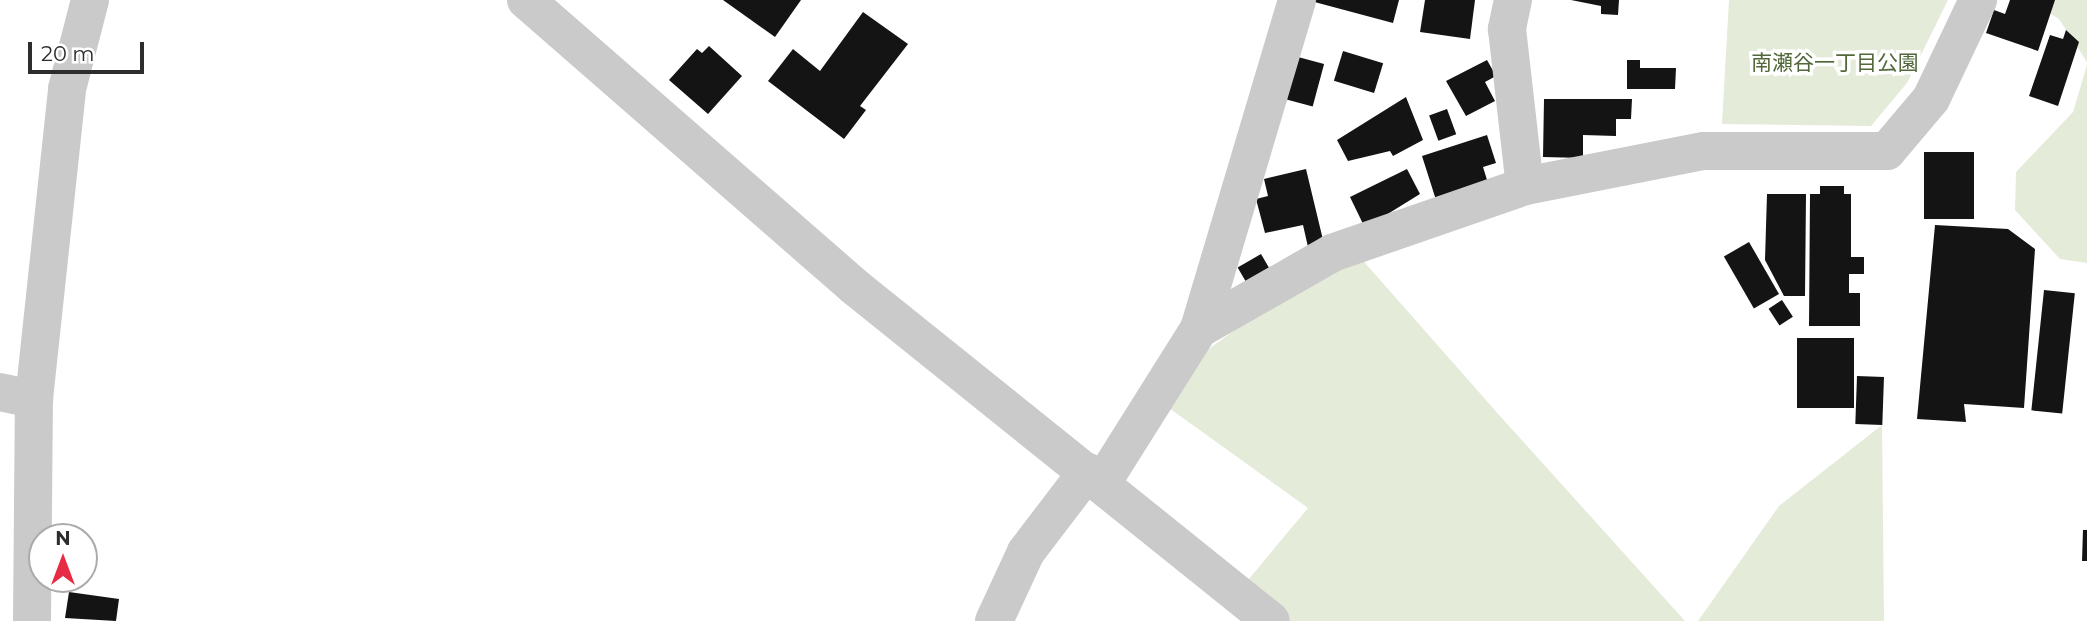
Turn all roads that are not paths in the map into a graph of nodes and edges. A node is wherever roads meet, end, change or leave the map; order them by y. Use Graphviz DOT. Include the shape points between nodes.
graph roads {
  1 [pos="90,0"];
  2 [pos="526,0"];
  3 [pos="1297,0"];
  4 [pos="1513,0"];
  5 [pos="1978,0"];
  6 [pos="1525,186"];
  7 [pos="1199,329"];
  8 [pos="17,395"];
  9 [pos="1094,478"];
  10 [pos="32,621"];
  11 [pos="994,621"];
  12 [pos="1271,621"];
  1 -- 8 [label="street" via="67,89"];
  2 -- 9 [label="street" via="855,286"];
  3 -- 7 [label="street"];
  4 -- 6 [label="street" via="1507,29"];
  5 -- 6 [label="street" via="1931,99 1887,151 1704,151"];
  6 -- 7 [label="street" via="1332,253"];
  7 -- 9 [label="street"];
  8 -- 10 [label="street"];
  9 -- 11 [label="street" via="1026,552"];
  9 -- 12 [label="street"];
}
